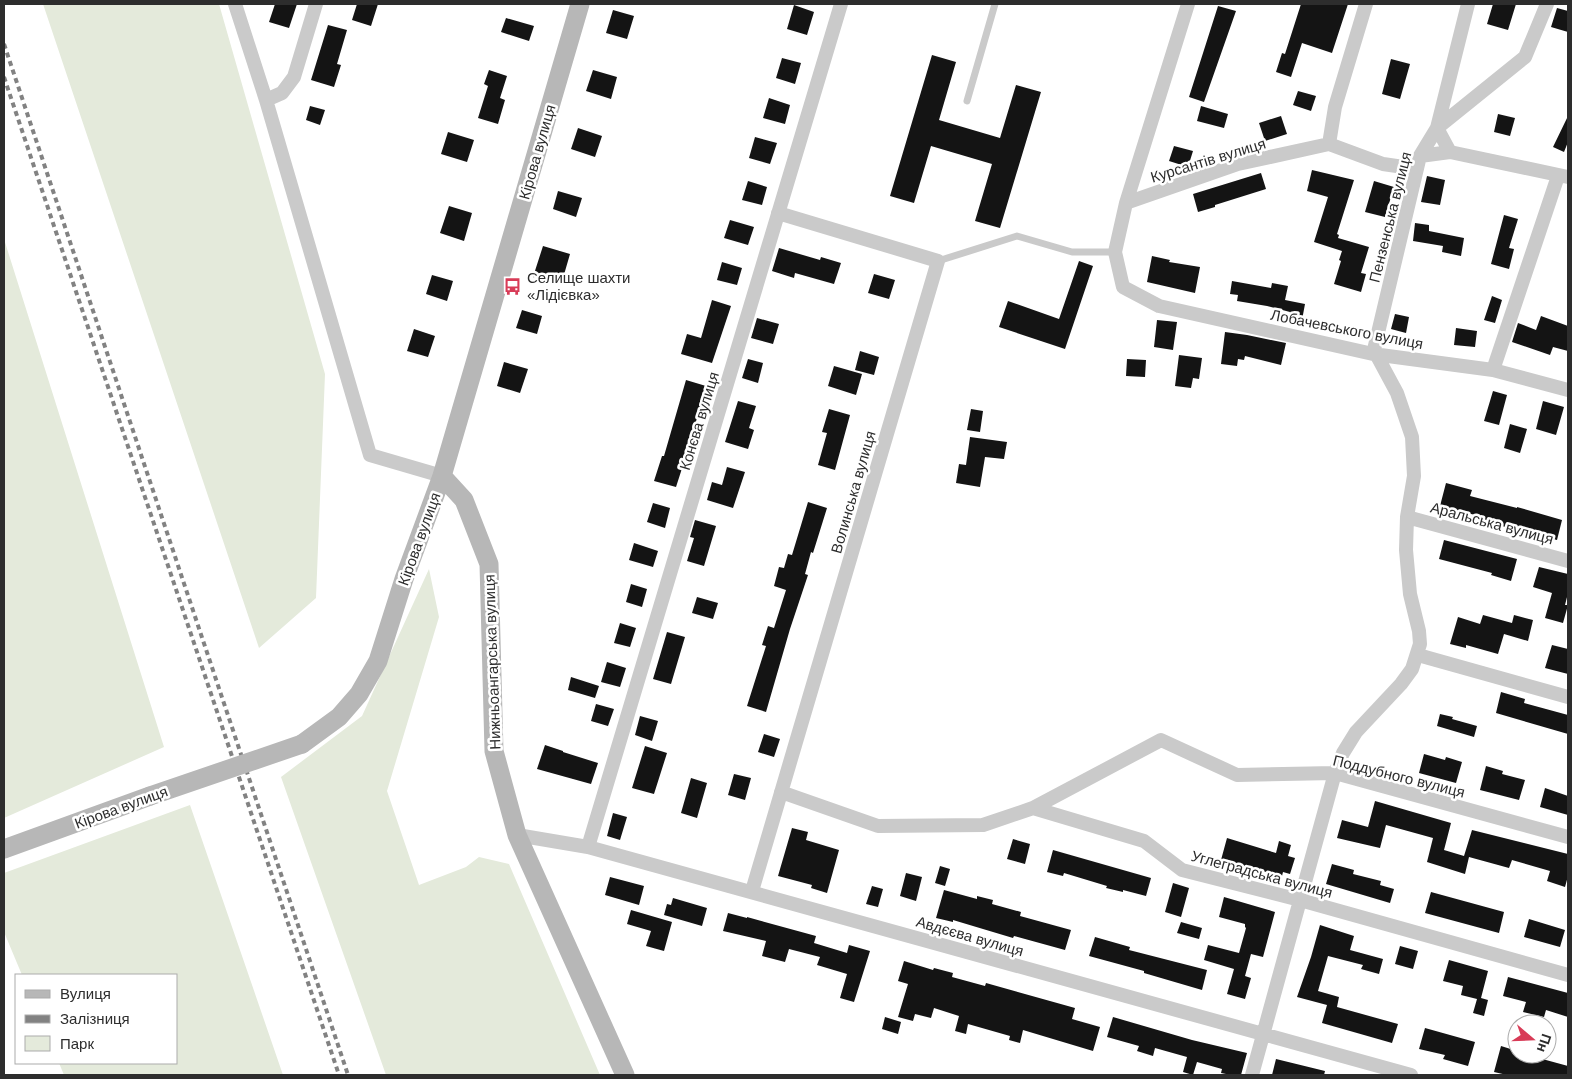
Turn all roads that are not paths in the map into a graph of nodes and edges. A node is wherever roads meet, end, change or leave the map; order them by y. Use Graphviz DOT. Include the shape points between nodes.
graph roads {
  1 [pos="235,4"];
  2 [pos="316,4"];
  3 [pos="580,4"];
  4 [pos="841,4"];
  5 [pos="994,4"];
  6 [pos="1188,4"];
  7 [pos="1366,4"];
  8 [pos="1468,4"];
  9 [pos="1547,4"];
  10 [pos="266,100"];
  11 [pos="967,101"];
  12 [pos="1438,128"];
  13 [pos="1329,144"];
  14 [pos="1450,152"];
  15 [pos="1418,163"];
  16 [pos="1563,177"];
  17 [pos="1126,203"];
  18 [pos="778,213"];
  19 [pos="1115,252"];
  20 [pos="938,261"];
  21 [pos="1123,287"];
  22 [pos="1374,354"];
  23 [pos="1493,370"];
  24 [pos="1568,390"];
  25 [pos="442,476"];
  26 [pos="1407,517"];
  27 [pos="1568,561"];
  28 [pos="1418,655"];
  29 [pos="1568,697"];
  30 [pos="1335,773"];
  31 [pos="781,792"];
  32 [pos="1033,808"];
  33 [pos="517,835"];
  34 [pos="1568,837"];
  35 [pos="588,847"];
  36 [pos="4,849"];
  37 [pos="752,891"];
  38 [pos="1300,900"];
  39 [pos="1568,975"];
  40 [pos="1263,1035"];
  41 [pos="625,1075"];
  42 [pos="1252,1075"];
  43 [pos="1412,1075"];
  1 -- 10 [label="street"];
  2 -- 10 [label="street" via="294,77 282,93"];
  3 -- 25 [label="main road, Кірова вулиця"];
  4 -- 18 [label="street, Конєва вулиця"];
  5 -- 11 [label="lane"];
  6 -- 17 [label="street, Курсантів вулиця"];
  7 -- 13 [label="street" via="1335,107"];
  8 -- 12 [label="street, Пензенська вулиця"];
  9 -- 12 [label="street" via="1525,57"];
  10 -- 25 [label="street" via="370,455"];
  12 -- 14 [label="street"];
  12 -- 15 [label="street, Пензенська вулиця"];
  13 -- 15 [label="street" via="1383,164"];
  13 -- 17 [label="street, Курсантів вулиця" via="1238,164"];
  14 -- 15 [label="street"];
  14 -- 16 [label="street"];
  15 -- 22 [label="street, Пензенська вулиця"];
  16 -- 23 [label="street"];
  17 -- 19 [label="street, Курсантів вулиця"];
  18 -- 20 [label="street"];
  18 -- 35 [label="street, Конєва вулиця"];
  19 -- 20 [label="lane" via="1072,252 1017,236"];
  19 -- 21 [label="street, Курсантів вулиця"];
  20 -- 31 [label="street, Волинська вулиця"];
  21 -- 22 [label="street, Лобачевського вулиця" via="1159,306"];
  22 -- 23 [label="street, Лобачевського вулиця"];
  22 -- 26 [label="street" via="1397,393 1412,436 1414,476"];
  23 -- 24 [label="street, Лобачевського вулиця"];
  25 -- 33 [label="main road, Нижньоангарська вулиця" via="464,500 488,564 494,751"];
  25 -- 36 [label="main road, Кірова вулиця, bridge" via="378,661 359,694 339,717 302,744"];
  26 -- 27 [label="street, Аральська вулиця"];
  26 -- 28 [label="street" via="1406,550 1410,594 1419,631"];
  28 -- 29 [label="street"];
  28 -- 30 [label="street" via="1401,684 1356,732"];
  30 -- 32 [label="street, Поддубного вулиця" via="1237,775 1161,740"];
  30 -- 34 [label="street, Поддубного вулиця"];
  30 -- 38 [label="street"];
  31 -- 32 [label="street" via="878,826 983,824"];
  31 -- 37 [label="street, Волинська вулиця"];
  32 -- 38 [label="street, Углеградська вулиця" via="1144,841 1182,870"];
  33 -- 35 [label="street, Авдєєва вулиця"];
  33 -- 41 [label="main road, Нижньоангарська вулиця"];
  35 -- 37 [label="street, Авдєєва вулиця"];
  37 -- 40 [label="street, Авдєєва вулиця"];
  38 -- 39 [label="street, Углеградська вулиця"];
  38 -- 40 [label="street"];
  40 -- 42 [label="street"];
  40 -- 43 [label="street, Авдєєва вулиця"];
}
